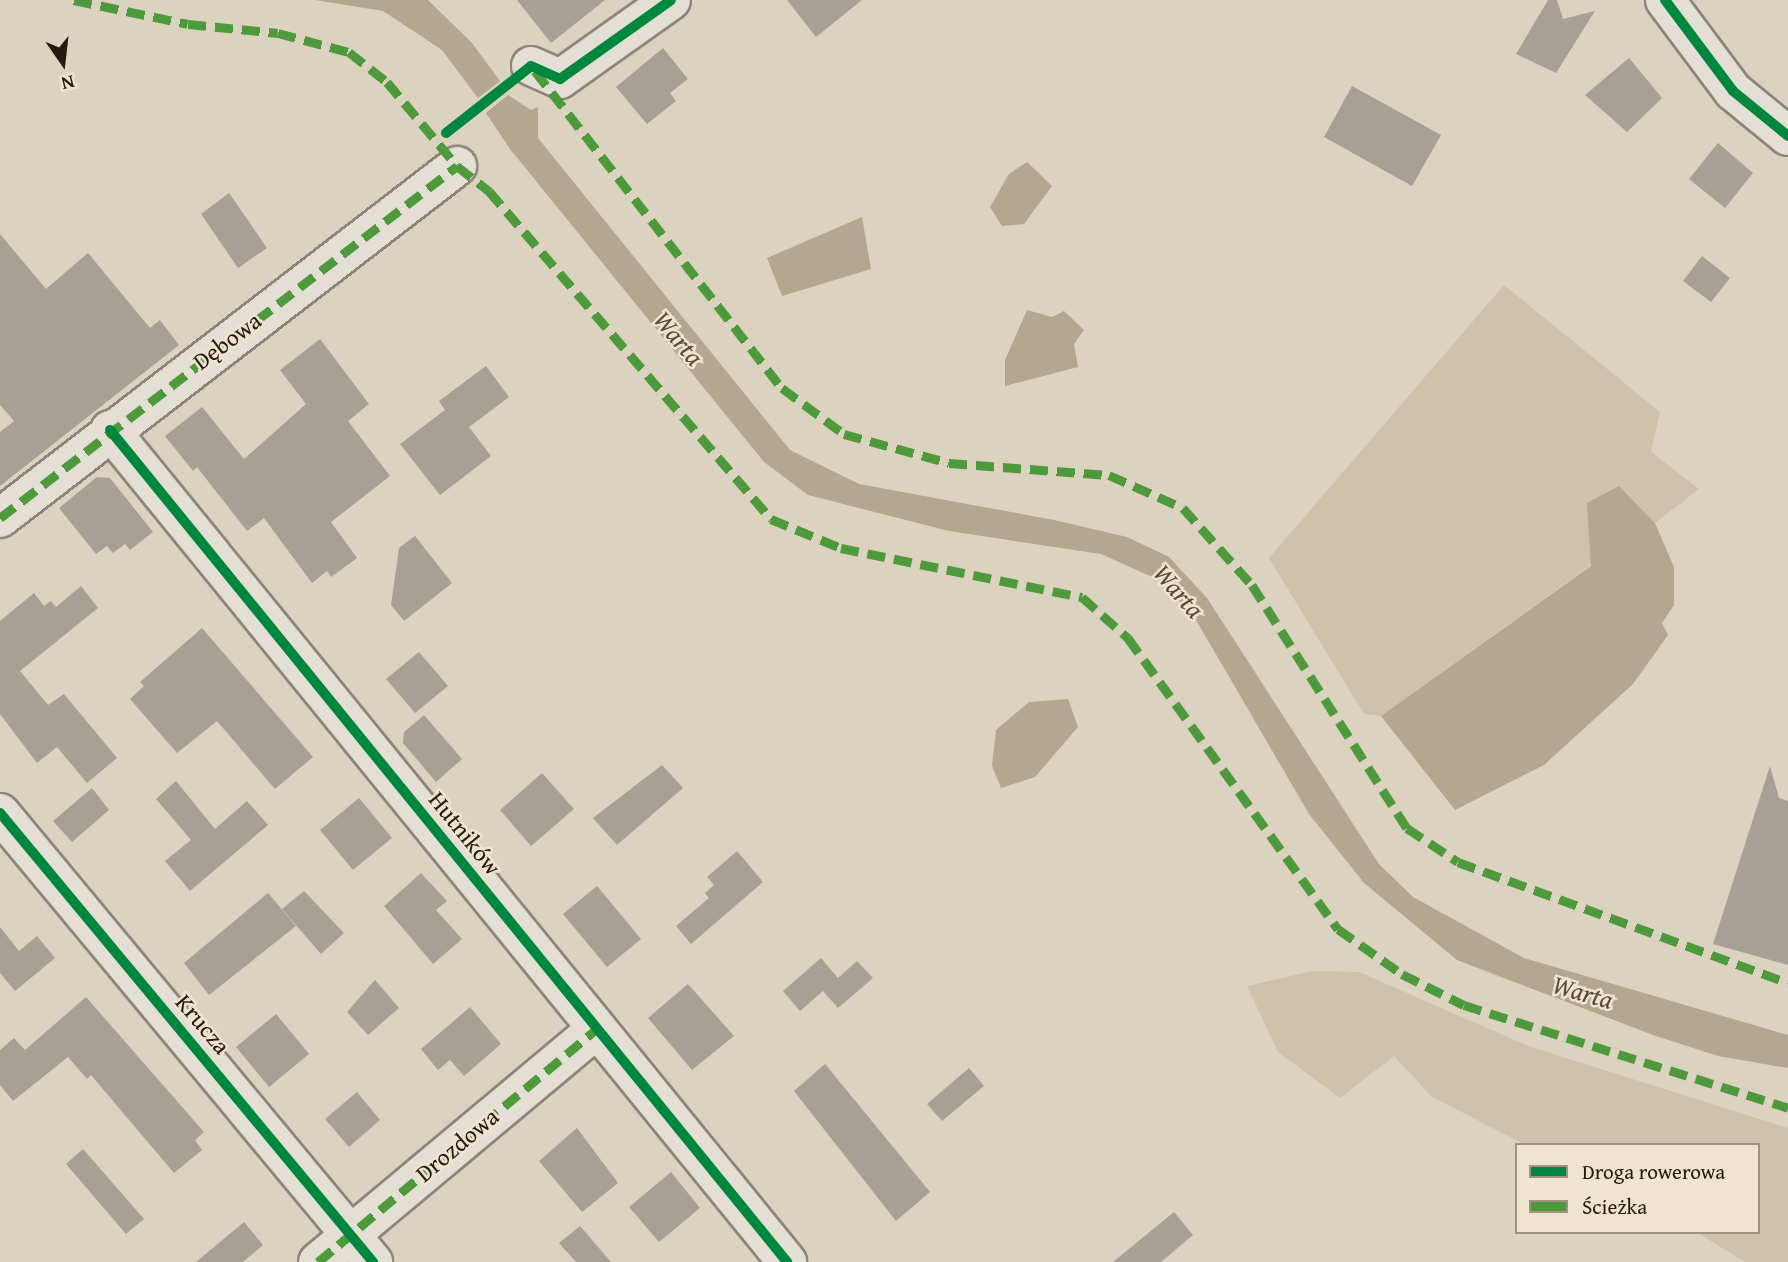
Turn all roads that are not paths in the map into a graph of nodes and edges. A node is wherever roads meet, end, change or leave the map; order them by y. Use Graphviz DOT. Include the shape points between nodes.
graph roads {
  1 [pos="671,0"];
  2 [pos="1665,0"];
  3 [pos="531,66"];
  4 [pos="1788,136"];
  5 [pos="457,166"];
  6 [pos="110,430"];
  7 [pos="0,518"];
  8 [pos="0,813"];
  9 [pos="597,1029"];
  10 [pos="362,1248"];
  11 [pos="318,1262"];
  12 [pos="787,1262"];
  1 -- 3 [label="street" via="559,79"];
  2 -- 4 [label="street" via="1732,91"];
  5 -- 6 [label="street, Dębowa"];
  6 -- 7 [label="street, Dębowa"];
  6 -- 9 [label="street, Hutników"];
  8 -- 10 [label="street, Krucza"];
  9 -- 10 [label="street, Drozdowa"];
  9 -- 12 [label="street, Hutników"];
  10 -- 11 [label="street, Drozdowa"];
}
